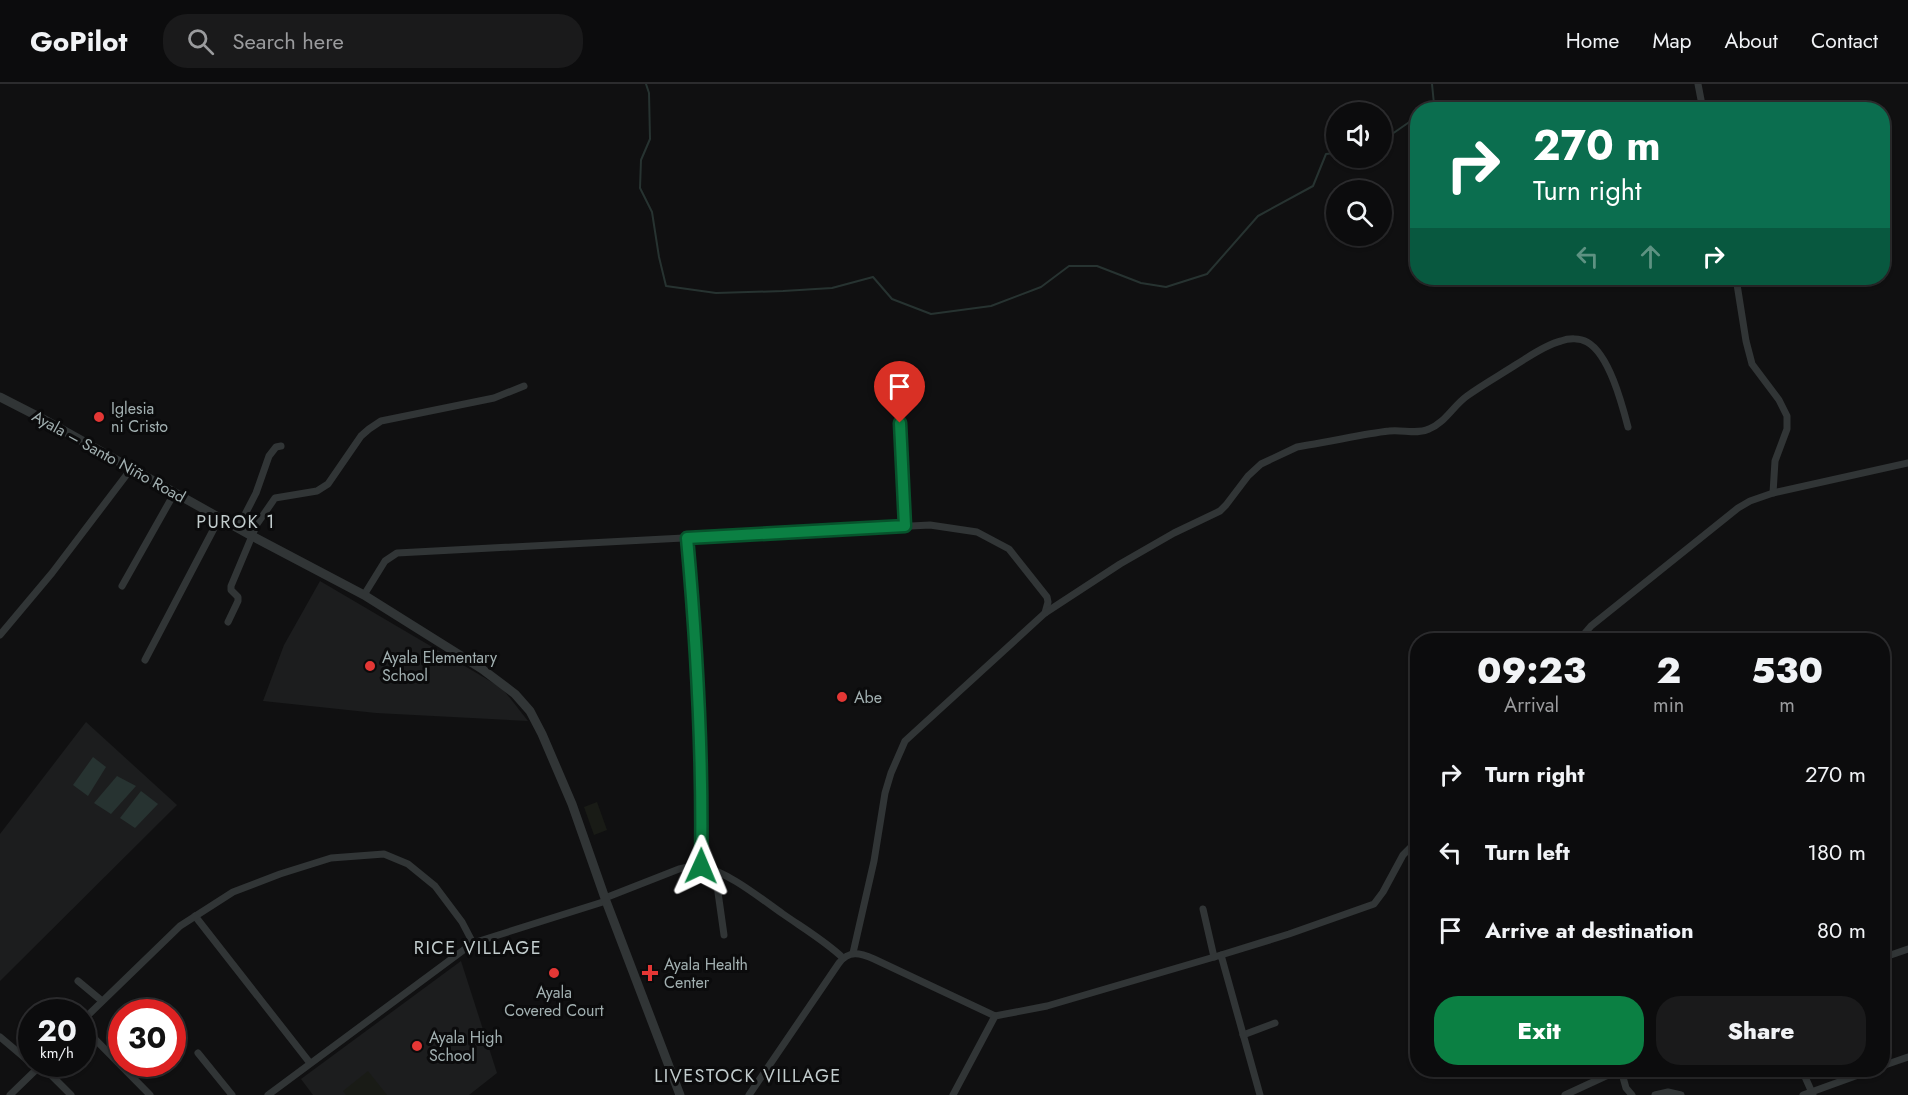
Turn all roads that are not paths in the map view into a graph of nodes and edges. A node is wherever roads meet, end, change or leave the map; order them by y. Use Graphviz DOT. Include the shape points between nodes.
graph roads {
  1 [pos="1698,84"];
  2 [pos="1701,102"];
  3 [pos="1737,285"];
  4 [pos="524,386"];
  5 [pos="899,389"];
  6 [pos="0,397"];
  7 [pos="1628,427"];
  8 [pos="281,446"];
  9 [pos="1908,463"];
  10 [pos="131,469"];
  11 [pos="175,492"];
  12 [pos="1773,493"];
  13 [pos="220,517"];
  14 [pos="905,526"];
  15 [pos="238,528"];
  16 [pos="252,536"];
  17 [pos="687,538"];
  18 [pos="122,586"];
  19 [pos="364,595"];
  20 [pos="1045,613"];
  21 [pos="228,622"];
  22 [pos="1585,633"];
  23 [pos="0,635"];
  24 [pos="146,660"];
  25 [pos="1410,848"];
  26 [pos="701,866"];
  27 [pos="715,871"];
  28 [pos="606,900"];
  29 [pos="1203,909"];
  30 [pos="195,916"];
  31 [pos="724,935"];
  32 [pos="473,943"];
  33 [pos="1908,949"];
  34 [pos="853,953"];
  35 [pos="1890,955"];
  36 [pos="1217,956"];
  37 [pos="843,958"];
  38 [pos="78,981"];
  39 [pos="102,1002"];
  40 [pos="96,1008"];
  41 [pos="995,1016"];
  42 [pos="1275,1023"];
  43 [pos="1243,1035"];
  44 [pos="0,1037"];
  45 [pos="96,1040"];
  46 [pos="18,1052"];
  47 [pos="198,1053"];
  48 [pos="1908,1057"];
  49 [pos="310,1063"];
  50 [pos="1890,1063"];
  51 [pos="28,1077"];
  52 [pos="52,1077"];
  53 [pos="1605,1077"];
  54 [pos="1622,1077"];
  55 [pos="1805,1077"];
  56 [pos="1854,1077"];
  57 [pos="1812,1093"];
  58 [pos="10,1095"];
  59 [pos="71,1095"];
  60 [pos="150,1095"];
  61 [pos="232,1095"];
  62 [pos="268,1095"];
  63 [pos="680,1095"];
  64 [pos="749,1095"];
  65 [pos="953,1095"];
  66 [pos="1260,1095"];
  67 [pos="1565,1095"];
  68 [pos="1632,1095"];
  69 [pos="1655,1095"];
  70 [pos="1680,1095"];
  71 [pos="1803,1095"];
  1 -- 2 [label="street"];
  3 -- 12 [label="street" via="1752,364 1787,417 1787,429 1775,460"];
  4 -- 16 [label="street" via="494,398 381,422 361,436 328,484 317,491 275,498"];
  5 -- 14 [label="street"];
  6 -- 10 [label="street, Ayala – Santo Niño Road"];
  7 -- 20 [label="street" via="1616,385 1595,347 1581,339 1561,341 1485,384 1427,430 1386,431 1297,447 1261,464 1220,511 1173,533"];
  8 -- 15 [label="street" via="269,456"];
  9 -- 12 [label="street"];
  10 -- 11 [label="street, Ayala – Santo Niño Road"];
  10 -- 23 [label="street"];
  11 -- 13 [label="street, Ayala – Santo Niño Road"];
  11 -- 18 [label="street"];
  12 -- 22 [label="street" via="1738,508"];
  13 -- 15 [label="street, Ayala – Santo Niño Road"];
  13 -- 24 [label="street"];
  14 -- 17 [label="street"];
  14 -- 20 [label="street" via="930,525 977,532 1009,549 1047,597"];
  15 -- 16 [label="street, Ayala – Santo Niño Road"];
  16 -- 19 [label="street, Ayala – Santo Niño Road"];
  16 -- 21 [label="street" via="231,586 238,601"];
  17 -- 19 [label="street" via="397,553 385,561"];
  17 -- 26 [label="street" via="700,720"];
  19 -- 28 [label="street, Ayala – Santo Niño Road" via="482,669 530,711 572,804"];
  20 -- 34 [label="street" via="902,745 885,793"];
  25 -- 36 [label="street" via="1374,904"];
  26 -- 27 [label="street"];
  26 -- 28 [label="street" via="679,870"];
  27 -- 31 [label="street"];
  27 -- 37 [label="street"];
  28 -- 32 [label="street"];
  28 -- 63 [label="street, Ayala – Santo Niño Road"];
  29 -- 36 [label="street"];
  30 -- 32 [label="street" via="233,892 280,874 331,858 384,854 408,864 435,886"];
  30 -- 39 [label="street"];
  30 -- 49 [label="street"];
  32 -- 49 [label="street"];
  33 -- 35 [label="street"];
  34 -- 37 [label="street"];
  34 -- 41 [label="street" via="874,959"];
  36 -- 41 [label="street" via="1047,1006"];
  36 -- 43 [label="street"];
  37 -- 64 [label="street"];
  38 -- 39 [label="street"];
  39 -- 40 [label="street"];
  41 -- 65 [label="street"];
  42 -- 43 [label="street"];
  43 -- 66 [label="street"];
  44 -- 46 [label="street"];
  45 -- 60 [label="street"];
  47 -- 61 [label="street"];
  48 -- 50 [label="street"];
  49 -- 62 [label="street"];
  51 -- 58 [label="street"];
  52 -- 59 [label="street"];
  53 -- 67 [label="street"];
  54 -- 68 [label="street"];
  55 -- 57 [label="street"];
  56 -- 57 [label="street"];
  57 -- 71 [label="street"];
  69 -- 70 [label="street"];
}
